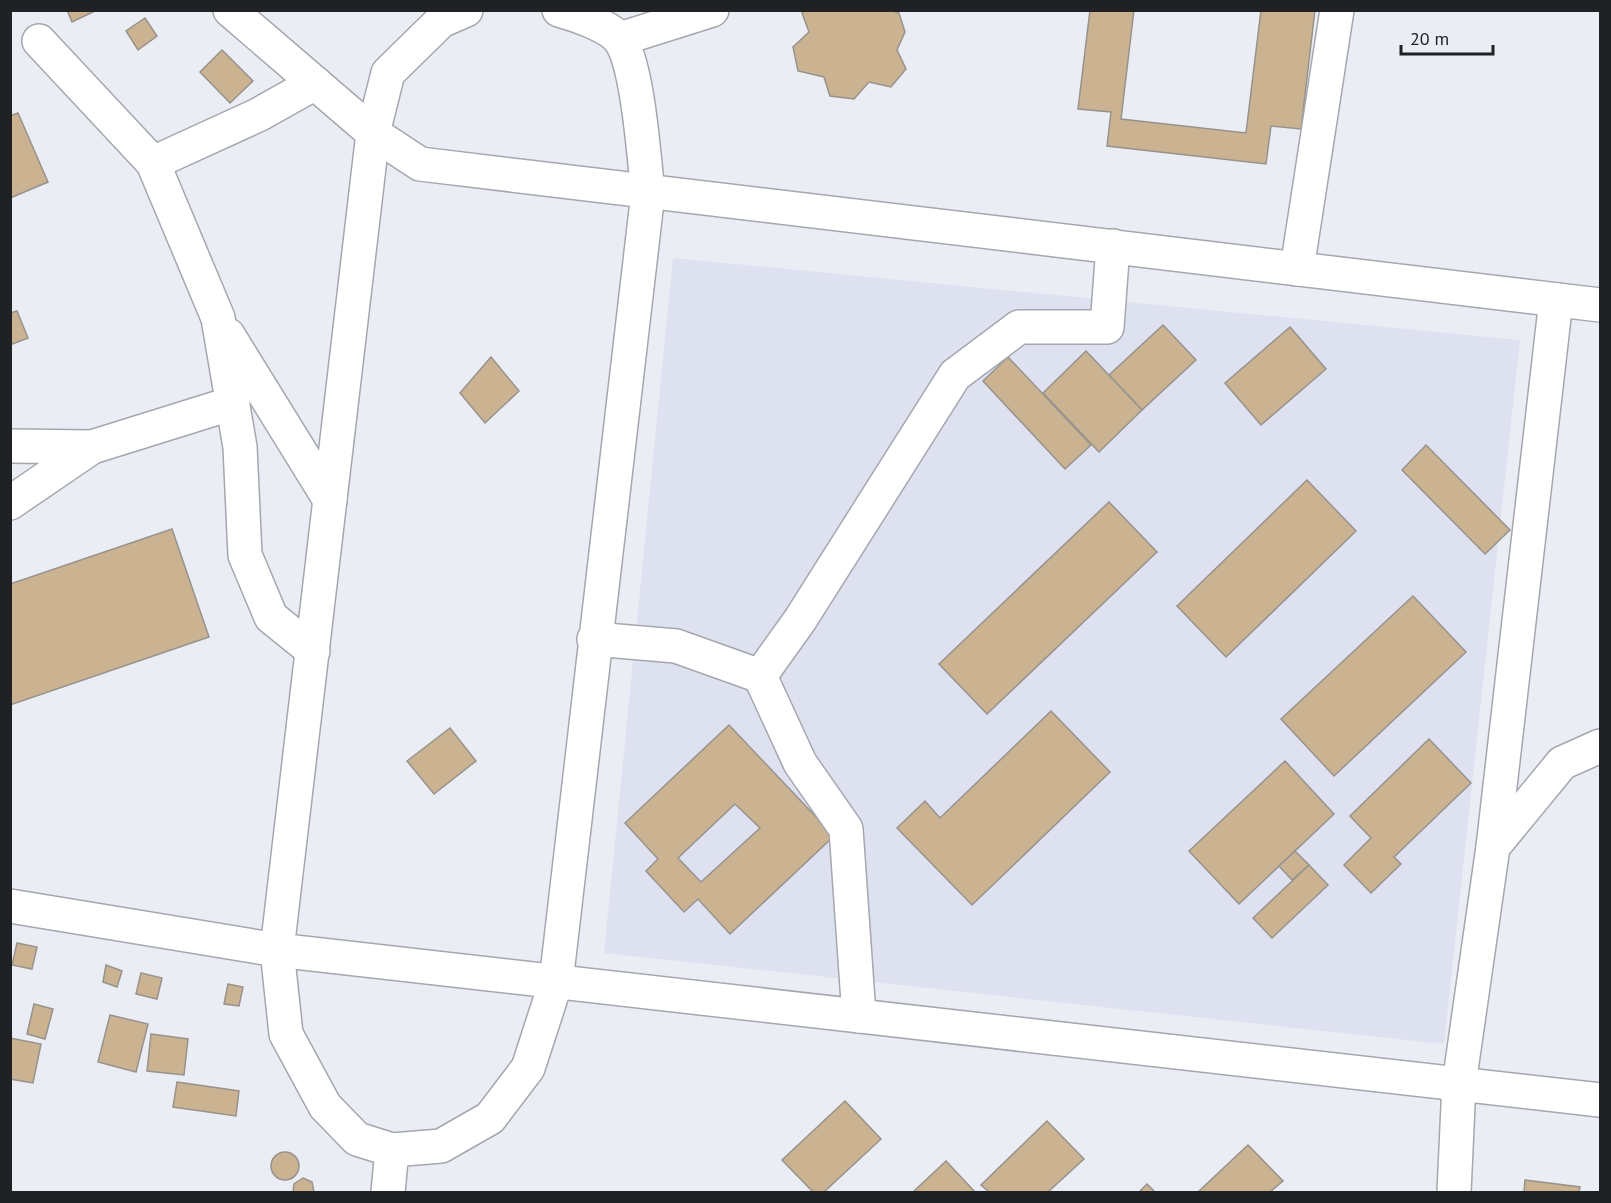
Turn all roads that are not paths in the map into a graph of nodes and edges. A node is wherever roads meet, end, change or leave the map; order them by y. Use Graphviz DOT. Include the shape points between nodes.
graph roads {
  1 [pos="230,10"];
  2 [pos="466,10"];
  3 [pos="559,10"];
  4 [pos="712,10"];
  5 [pos="1337,10"];
  6 [pos="620,39"];
  7 [pos="39,41"];
  8 [pos="315,83"];
  9 [pos="373,133"];
  10 [pos="153,164"];
  11 [pos="648,193"];
  12 [pos="1113,246"];
  13 [pos="1297,269"];
  14 [pos="1556,300"];
  15 [pos="1600,305"];
  16 [pos="218,318"];
  17 [pos="233,403"];
  18 [pos="10,446"];
  19 [pos="92,447"];
  20 [pos="330,500"];
  21 [pos="10,503"];
  22 [pos="594,639"];
  23 [pos="313,651"];
  24 [pos="760,676"];
  25 [pos="1600,746"];
  26 [pos="1493,847"];
  27 [pos="10,906"];
  28 [pos="277,950"];
  29 [pos="556,982"];
  30 [pos="859,1016"];
  31 [pos="1459,1084"];
  32 [pos="1600,1100"];
  33 [pos="393,1150"];
  34 [pos="388,1192"];
  35 [pos="1454,1192"];
  1 -- 8 [label="street"];
  2 -- 9 [label="street" via="441,21 388,73"];
  3 -- 6 [label="street" via="582,15"];
  4 -- 6 [label="street"];
  5 -- 13 [label="street"];
  6 -- 11 [label="street" via="633,75"];
  7 -- 10 [label="street"];
  8 -- 9 [label="street"];
  8 -- 10 [label="street" via="258,115"];
  9 -- 11 [label="street" via="420,164"];
  9 -- 20 [label="street"];
  10 -- 16 [label="street"];
  11 -- 12 [label="street"];
  11 -- 22 [label="street"];
  12 -- 13 [label="street"];
  12 -- 24 [label="street" via="1107,327 1019,327 955,375 800,620"];
  13 -- 14 [label="street"];
  14 -- 15 [label="street"];
  14 -- 26 [label="street"];
  16 -- 17 [label="street"];
  16 -- 20 [label="street"];
  17 -- 19 [label="street"];
  17 -- 23 [label="street" via="240,447 245,555 271,617"];
  18 -- 19 [label="street"];
  19 -- 21 [label="street"];
  20 -- 23 [label="street"];
  22 -- 24 [label="street" via="676,646"];
  22 -- 29 [label="street"];
  23 -- 28 [label="street"];
  24 -- 30 [label="street" via="800,763 846,829"];
  25 -- 26 [label="street" via="1562,763"];
  26 -- 31 [label="street"];
  27 -- 28 [label="street"];
  28 -- 29 [label="street"];
  28 -- 33 [label="street" via="286,1034 325,1107 357,1139"];
  29 -- 30 [label="street"];
  29 -- 33 [label="street" via="528,1068 490,1118 441,1146"];
  30 -- 31 [label="street"];
  31 -- 32 [label="street"];
  31 -- 35 [label="street"];
  33 -- 34 [label="street"];
}
